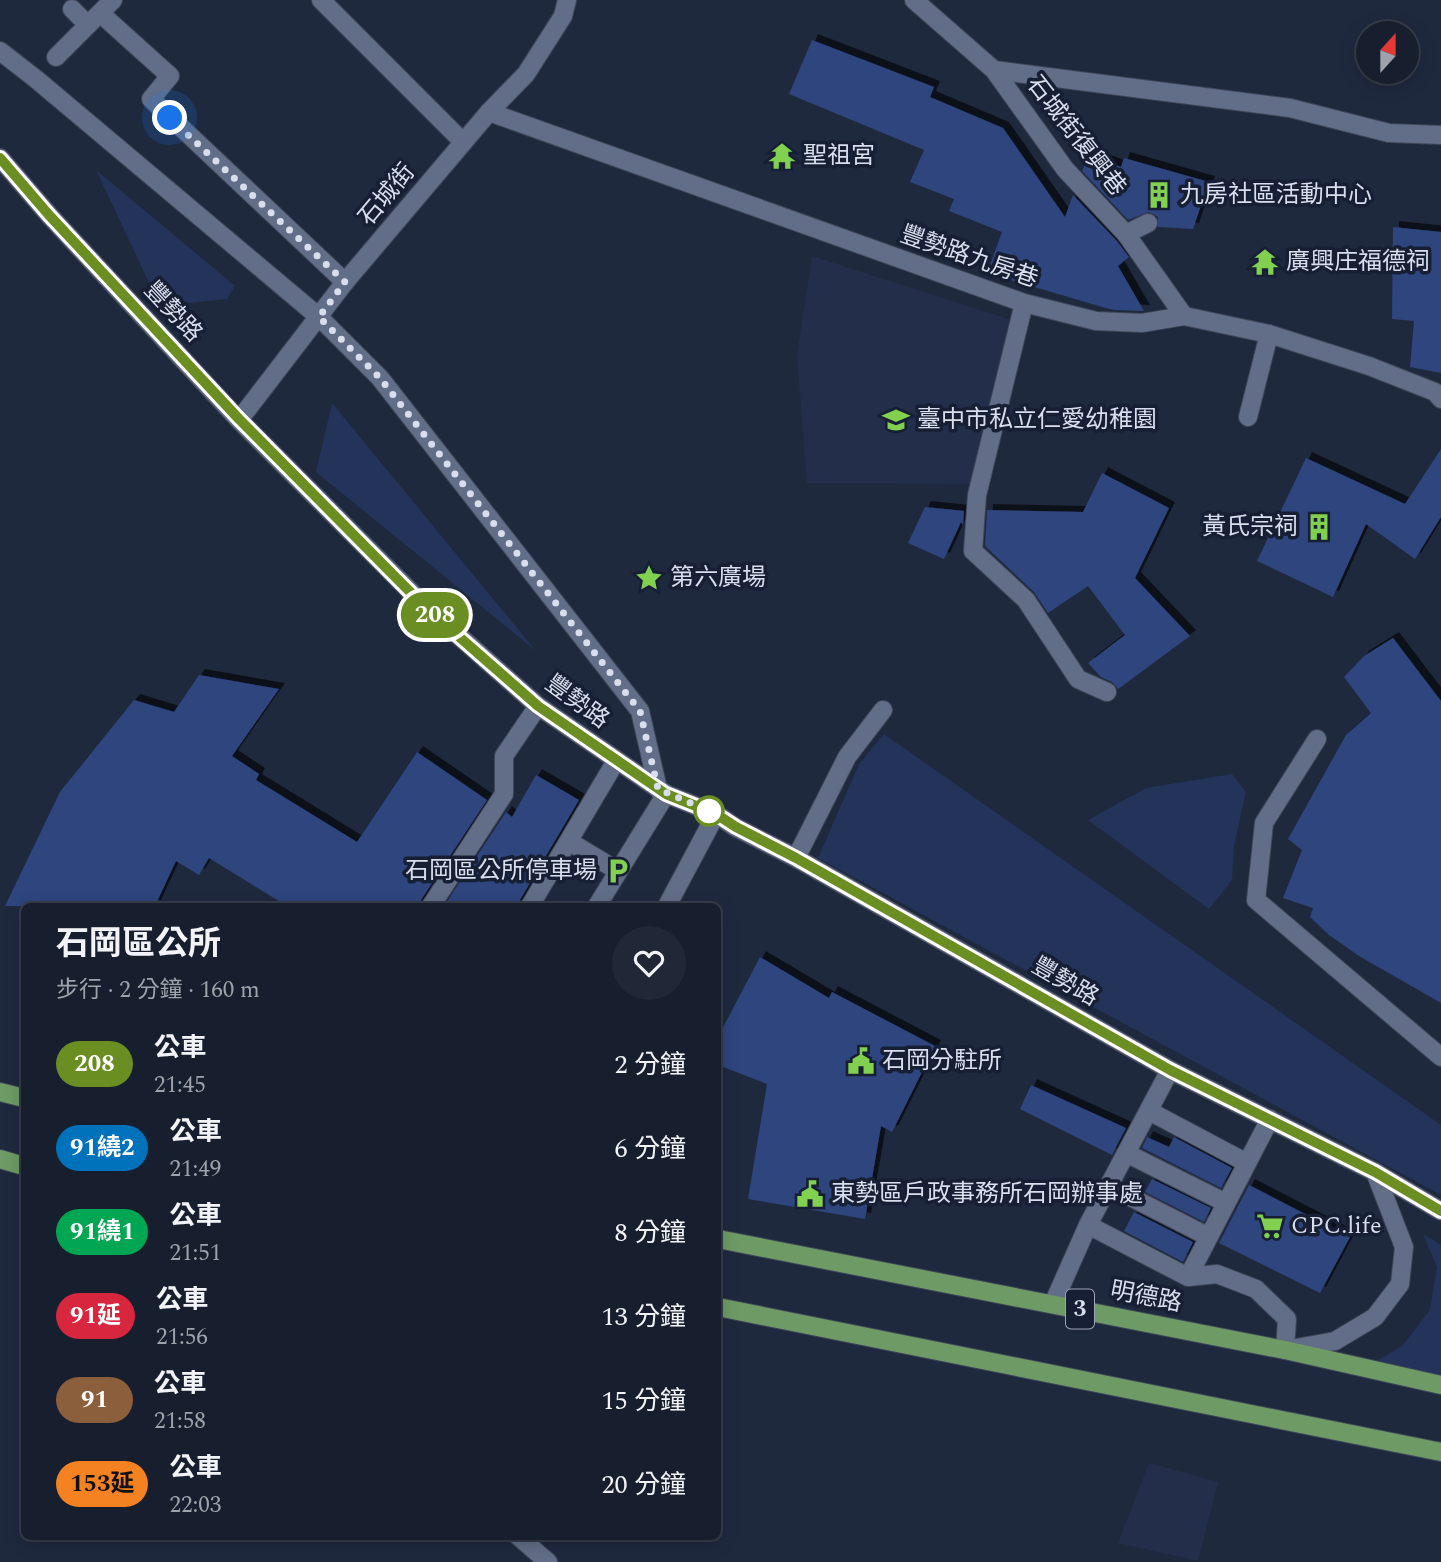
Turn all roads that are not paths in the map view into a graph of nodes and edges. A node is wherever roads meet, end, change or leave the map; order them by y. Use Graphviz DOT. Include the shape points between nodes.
graph roads {
  1 [pos="321,0"];
  2 [pos="567,0"];
  3 [pos="914,0"];
  4 [pos="72,9"];
  5 [pos="100,12"];
  6 [pos="0,51"];
  7 [pos="56,57"];
  8 [pos="994,70"];
  9 [pos="489,112"];
  10 [pos="1441,135"];
  11 [pos="463,142"];
  12 [pos="0,158"];
  13 [pos="1147,223"];
  14 [pos="1126,234"];
  15 [pos="345,282"];
  16 [pos="1024,303"];
  17 [pos="1184,316"];
  18 [pos="319,317"];
  19 [pos="1269,334"];
  20 [pos="1441,399"];
  21 [pos="1248,417"];
  22 [pos="239,419"];
  23 [pos="1107,692"];
  24 [pos="538,706"];
  25 [pos="883,709"];
  26 [pos="1317,739"];
  27 [pos="616,761"];
  28 [pos="662,792"];
  29 [pos="716,814"];
  30 [pos="570,842"];
  31 [pos="796,858"];
  32 [pos="618,872"];
  33 [pos="433,903"];
  34 [pos="532,903"];
  35 [pos="599,903"];
  36 [pos="669,903"];
  37 [pos="1441,1058"];
  38 [pos="1170,1070"];
  39 [pos="0,1092"];
  40 [pos="21,1097"];
  41 [pos="1149,1111"];
  42 [pos="1270,1119"];
  43 [pos="1129,1148"];
  44 [pos="0,1159"];
  45 [pos="1247,1163"];
  46 [pos="21,1165"];
  47 [pos="1375,1172"];
  48 [pos="1106,1191"];
  49 [pos="1228,1199"];
  50 [pos="1441,1211"];
  51 [pos="1088,1225"];
  52 [pos="721,1240"];
  53 [pos="1206,1243"];
  54 [pos="1188,1277"];
  55 [pos="1053,1304"];
  56 [pos="721,1308"];
  57 [pos="1285,1350"];
  58 [pos="1441,1385"];
  59 [pos="1441,1451"];
  60 [pos="523,1540"];
  61 [pos="548,1562"];
  1 -- 11 [label="street"];
  2 -- 9 [label="street, 石城街" via="563,16 526,74"];
  3 -- 8 [label="street, 石城街復興巷"];
  4 -- 5 [label="street"];
  5 -- 7 [label="street"];
  5 -- 15 [label="street" via="170,76 151,99"];
  6 -- 18 [label="street"];
  8 -- 10 [label="street" via="1290,108 1389,133"];
  8 -- 14 [label="street, 石城街復興巷" via="1065,169"];
  9 -- 11 [label="street, 石城街"];
  9 -- 16 [label="street, 豐勢路九房巷"];
  11 -- 15 [label="street, 石城街"];
  12 -- 22 [label="street, 豐勢路"];
  13 -- 14 [label="street"];
  14 -- 17 [label="street, 石城街復興巷"];
  15 -- 18 [label="street, 石城街"];
  16 -- 17 [label="street, 豐勢路九房巷" via="1096,321 1142,323"];
  16 -- 23 [label="street" via="977,495 973,551 1026,600 1078,678"];
  17 -- 19 [label="street, 豐勢路九房巷"];
  18 -- 22 [label="street, 石城街"];
  18 -- 28 [label="street" via="380,378 640,711"];
  19 -- 20 [label="street, 豐勢路九房巷" via="1369,366 1435,392"];
  19 -- 21 [label="street"];
  22 -- 24 [label="street, 豐勢路" via="424,606"];
  24 -- 27 [label="street, 豐勢路"];
  24 -- 33 [label="street" via="504,756 504,794"];
  25 -- 31 [label="street" via="847,757"];
  26 -- 37 [label="street" via="1264,823 1256,900"];
  27 -- 28 [label="street, 豐勢路"];
  27 -- 30 [label="street"];
  28 -- 29 [label="street, 豐勢路"];
  28 -- 32 [label="street"];
  29 -- 31 [label="street, 豐勢路"];
  29 -- 36 [label="street"];
  30 -- 32 [label="street"];
  30 -- 34 [label="street"];
  31 -- 38 [label="street, 豐勢路"];
  32 -- 35 [label="street"];
  38 -- 41 [label="street"];
  38 -- 42 [label="street, 豐勢路"];
  39 -- 40 [label="main road"];
  41 -- 43 [label="street"];
  41 -- 45 [label="street"];
  42 -- 45 [label="street"];
  42 -- 47 [label="street, 豐勢路"];
  43 -- 48 [label="street"];
  43 -- 49 [label="street"];
  44 -- 46 [label="main road"];
  45 -- 49 [label="street"];
  47 -- 50 [label="street, 豐勢路"];
  47 -- 57 [label="street" via="1404,1247 1400,1284 1375,1317 1335,1341"];
  48 -- 51 [label="street"];
  48 -- 53 [label="street"];
  49 -- 53 [label="street"];
  51 -- 54 [label="street"];
  51 -- 55 [label="street"];
  52 -- 55 [label="main road, 明德路 / 3"];
  53 -- 54 [label="street"];
  54 -- 57 [label="street" via="1217,1274 1256,1289 1287,1319"];
  55 -- 57 [label="main road, 明德路 / 3"];
  56 -- 59 [label="main road"];
  57 -- 58 [label="main road, 明德路 / 3"];
  60 -- 61 [label="street"];
}
